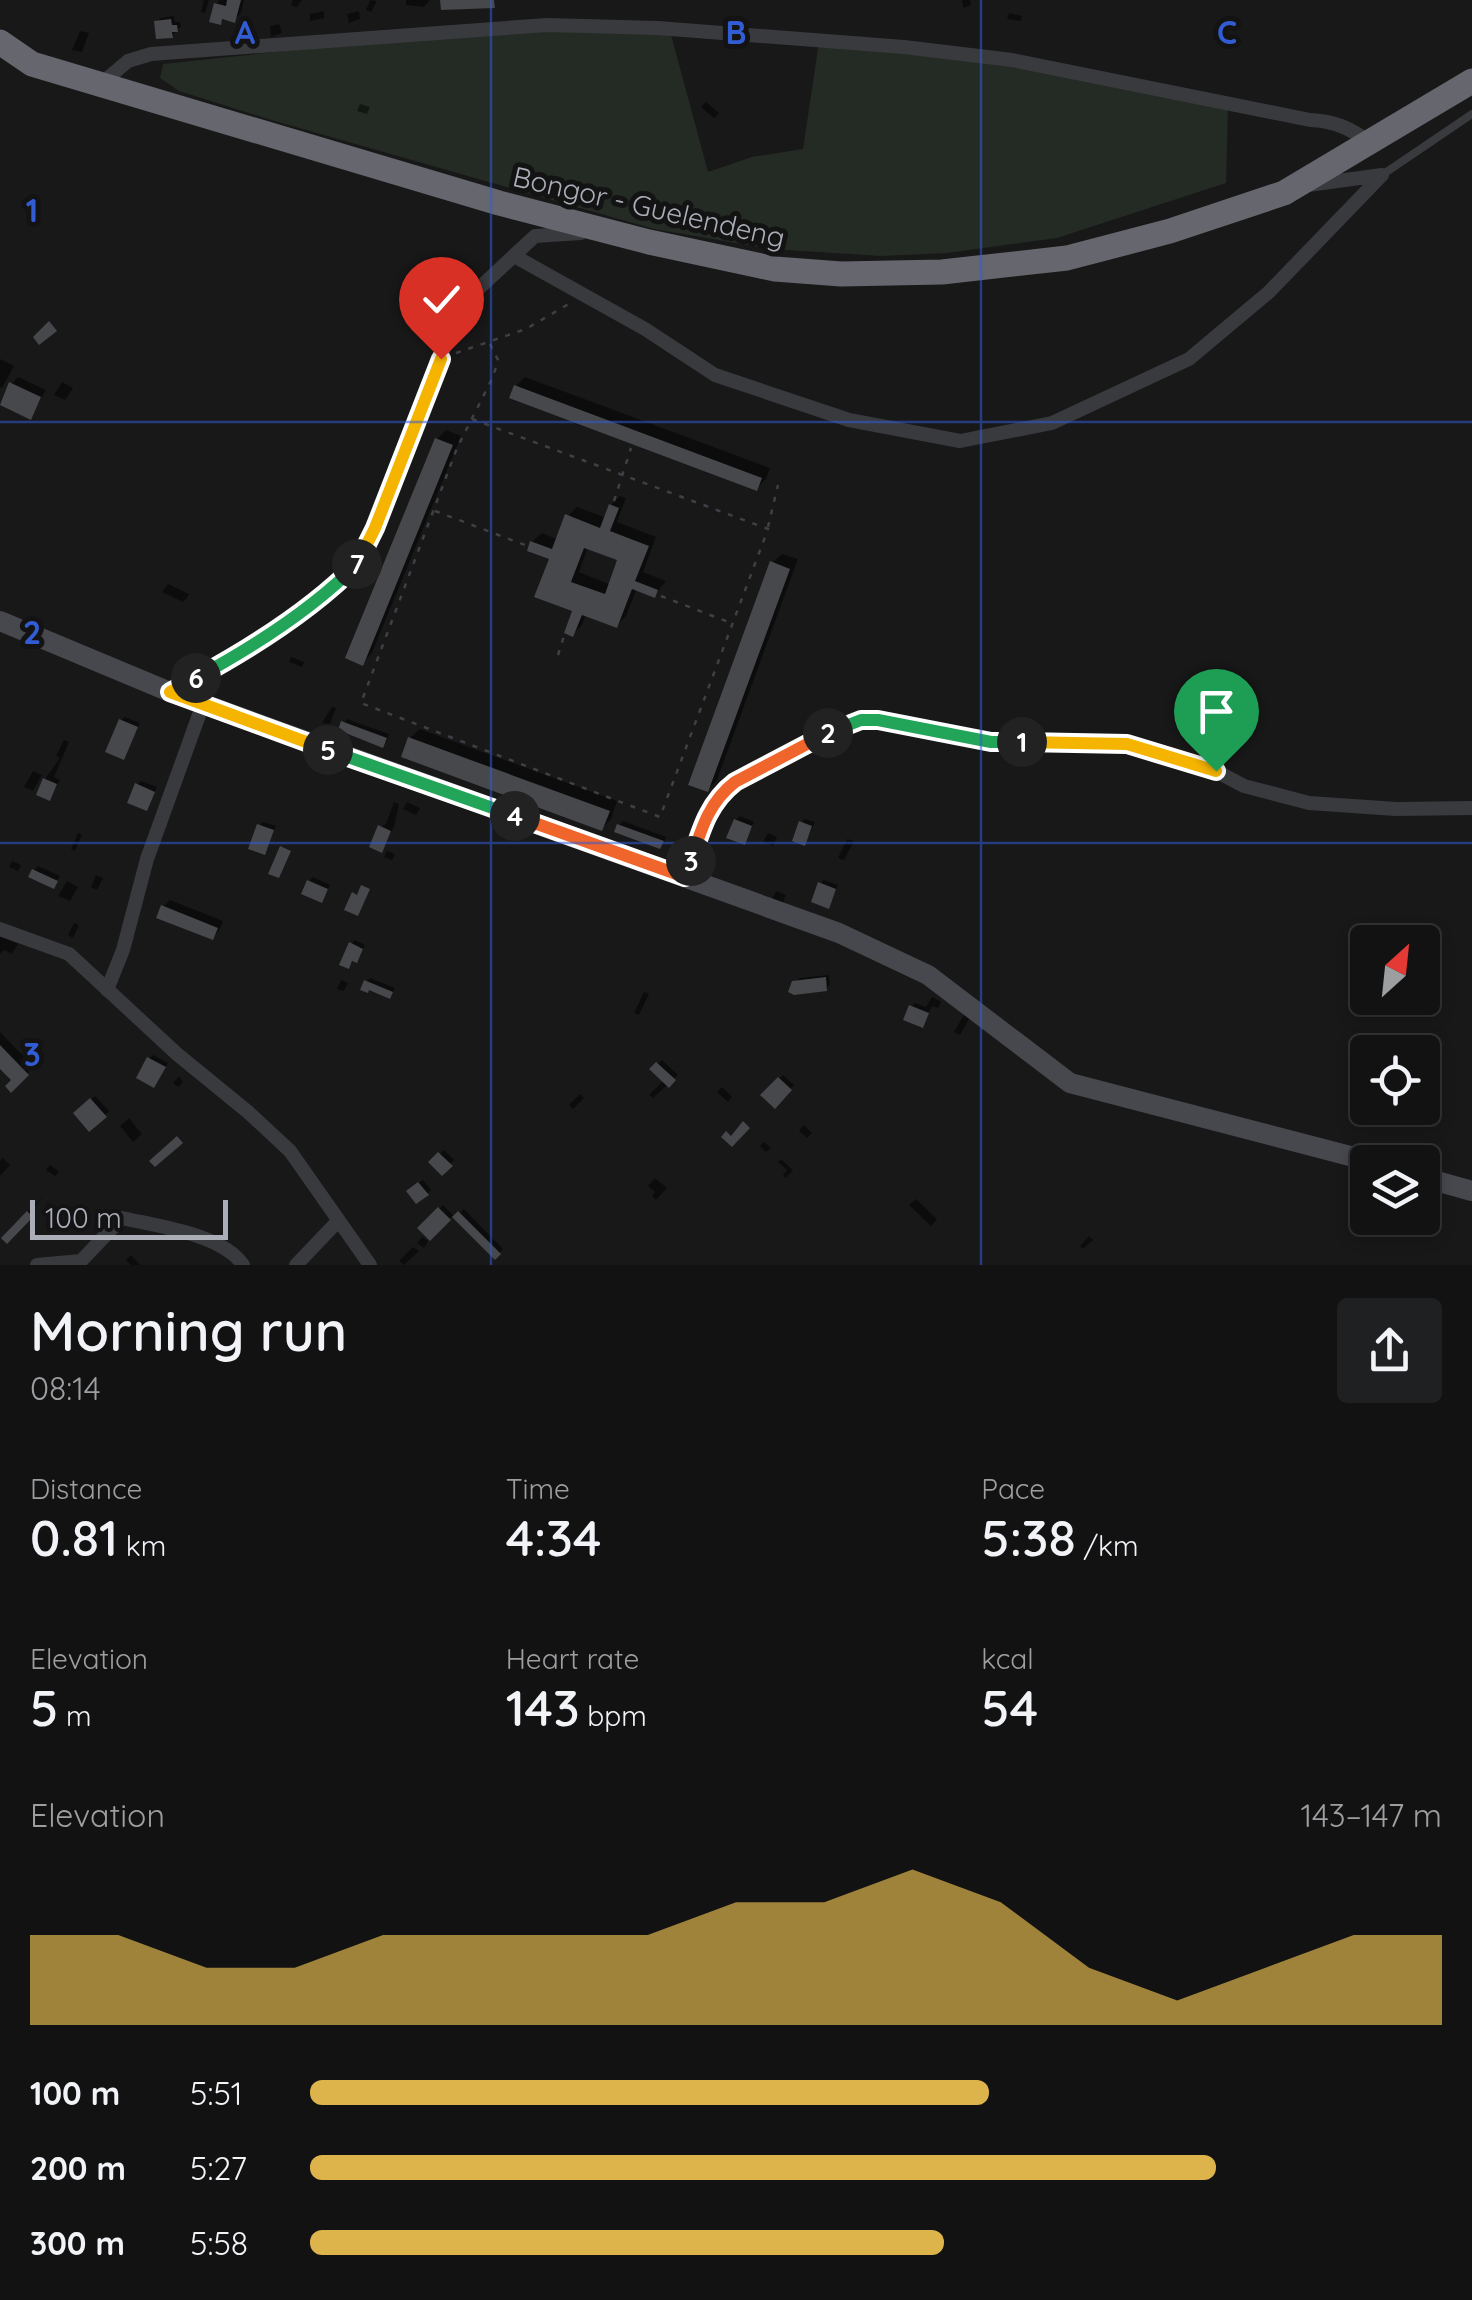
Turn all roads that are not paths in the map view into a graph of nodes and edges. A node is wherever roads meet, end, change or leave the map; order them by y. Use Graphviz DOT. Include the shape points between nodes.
graph roads {
  1 [pos="0,42"];
  2 [pos="32,64"];
  3 [pos="0,65"];
  4 [pos="1472,81"];
  5 [pos="102,83"];
  6 [pos="1472,114"];
  7 [pos="1369,142"];
  8 [pos="1382,176"];
  9 [pos="1293,188"];
  10 [pos="649,242"];
  11 [pos="514,256"];
  12 [pos="0,621"];
  13 [pos="170,692"];
  14 [pos="203,704"];
  15 [pos="1472,808"];
  16 [pos="685,877"];
  17 [pos="0,929"];
  18 [pos="107,990"];
  19 [pos="1350,1156"];
  20 [pos="1440,1181"];
  21 [pos="1472,1191"];
  22 [pos="338,1221"];
  23 [pos="37,1265"];
  24 [pos="244,1265"];
  25 [pos="296,1265"];
  26 [pos="370,1265"];
  1 -- 2 [label="highway, Bongor - Guelendeng"];
  2 -- 3 [label="highway, Bongor - Guelendeng"];
  2 -- 5 [label="highway, Bongor - Guelendeng"];
  4 -- 7 [label="highway, Bongor - Guelendeng"];
  5 -- 7 [label="street" via="128,61 151,54 547,24 658,28 1012,60 1330,121"];
  5 -- 10 [label="highway, Bongor - Guelendeng"];
  6 -- 8 [label="lane"];
  7 -- 9 [label="highway, Bongor - Guelendeng"];
  8 -- 9 [label="street"];
  8 -- 11 [label="street" via="1269,292 1190,359 1052,423 960,441 849,420 715,375"];
  9 -- 10 [label="highway, Bongor - Guelendeng" via="1080,255 963,270 788,270"];
  10 -- 11 [label="street" via="577,232 535,236"];
  11 -- 13 [label="street" via="461,305 357,565 236,657"];
  12 -- 13 [label="street"];
  13 -- 14 [label="street"];
  14 -- 16 [label="street"];
  14 -- 18 [label="street"];
  15 -- 16 [label="street" via="1309,803 1127,744 991,742 861,720 722,793 707,814"];
  16 -- 19 [label="street" via="839,933 928,976 1070,1083"];
  17 -- 18 [label="street" via="69,954"];
  18 -- 22 [label="street" via="290,1150"];
  20 -- 21 [label="street"];
  22 -- 25 [label="street"];
  22 -- 26 [label="street"];
  23 -- 24 [label="street" via="81,1261 122,1218 210,1240"];
}
